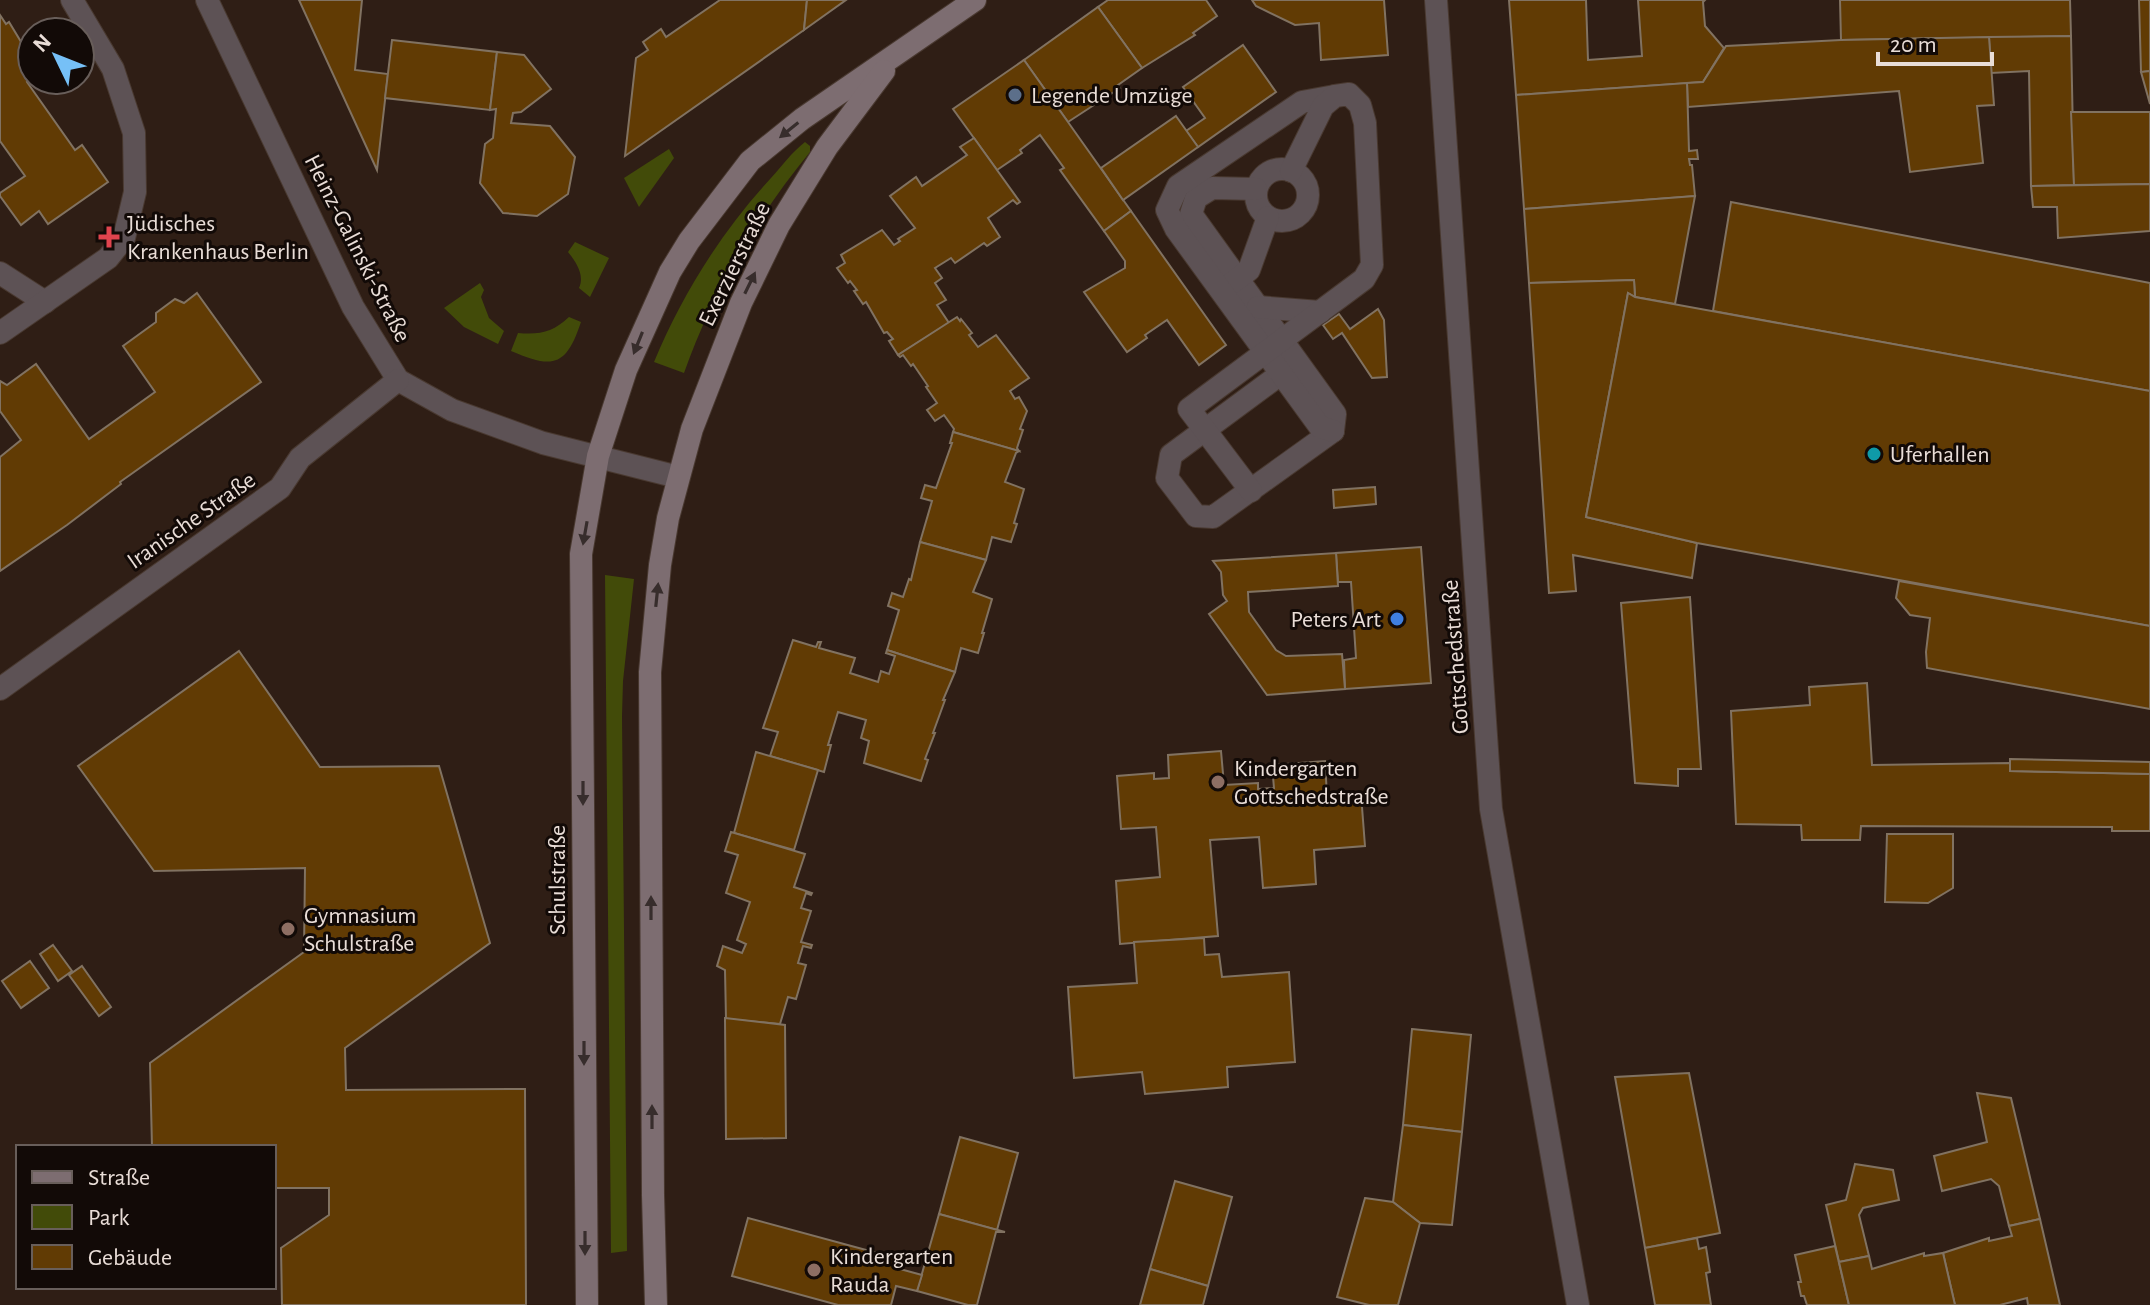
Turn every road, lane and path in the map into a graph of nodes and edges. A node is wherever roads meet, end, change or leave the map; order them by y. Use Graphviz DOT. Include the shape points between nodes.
graph roads {
  1 [pos="72,0"];
  2 [pos="207,0"];
  3 [pos="975,0"];
  4 [pos="1436,0"];
  5 [pos="895,57"];
  6 [pos="1335,96"];
  7 [pos="1291,171"];
  8 [pos="1256,189"];
  9 [pos="1268,217"];
  10 [pos="0,273"];
  11 [pos="1230,285"];
  12 [pos="45,302"];
  13 [pos="1258,307"];
  14 [pos="1320,312"];
  15 [pos="0,333"];
  16 [pos="1273,346"];
  17 [pos="1289,368"];
  18 [pos="398,380"];
  19 [pos="1253,395"];
  20 [pos="1303,402"];
  21 [pos="1205,430"];
  22 [pos="1333,431"];
  23 [pos="598,456"];
  24 [pos="678,477"];
  25 [pos="1251,491"];
  26 [pos="0,689"];
  27 [pos="587,1305"];
  28 [pos="656,1305"];
  29 [pos="1578,1305"];
  1 -- 12 [label="street" via="113,69 134,133 135,192 124,238 108,258"];
  2 -- 18 [label="street, Heinz-Galinski-Straße" via="353,307"];
  3 -- 5 [label="main road, Exerzierstraße"];
  4 -- 29 [label="street, Gottschedstraße" via="1491,809"];
  5 -- 23 [label="main road, Exerzierstraße, one-way" via="750,161 689,241 647,320"];
  24 -- 5 [label="main road, Exerzierstraße, one-way" via="704,394 779,225 827,147"];
  6 -- 7 [label="street" via="1323,106"];
  6 -- 11 [label="street" via="1302,102 1178,186 1167,210 1176,229"];
  6 -- 14 [label="street" via="1349,94 1360,105 1365,123 1372,265 1364,279"];
  7 -- 8 [label="street" via="1269,172"];
  7 -- 9 [label="street" via="1306,185 1305,206 1289,220"];
  8 -- 9 [label="street" via="1260,210"];
  8 -- 11 [label="street" via="1212,188 1196,198 1191,214"];
  9 -- 11 [label="street" via="1249,270"];
  10 -- 12 [label="street"];
  11 -- 13 [label="street"];
  11 -- 16 [label="street"];
  12 -- 15 [label="street"];
  13 -- 14 [label="street"];
  13 -- 16 [label="street"];
  14 -- 16 [label="street"];
  16 -- 17 [label="street"];
  16 -- 21 [label="street" via="1189,409"];
  17 -- 19 [label="street"];
  17 -- 20 [label="street"];
  17 -- 22 [label="street" via="1335,414"];
  18 -- 23 [label="street, Heinz-Galinski-Straße" via="452,410 543,443"];
  18 -- 26 [label="street, Iranische Straße" via="300,458 280,488"];
  19 -- 20 [label="street"];
  19 -- 21 [label="street"];
  20 -- 22 [label="street" via="1320,427"];
  21 -- 25 [label="street"];
  21 -- 25 [label="street" via="1171,455 1167,478 1196,516 1213,517"];
  22 -- 25 [label="street"];
  23 -- 24 [label="street, Heinz-Galinski-Straße"];
  23 -- 27 [label="main road, Schulstraße, one-way" via="581,554"];
  28 -- 24 [label="main road, Exerzierstraße, one-way" via="650,672 660,565"];
}
